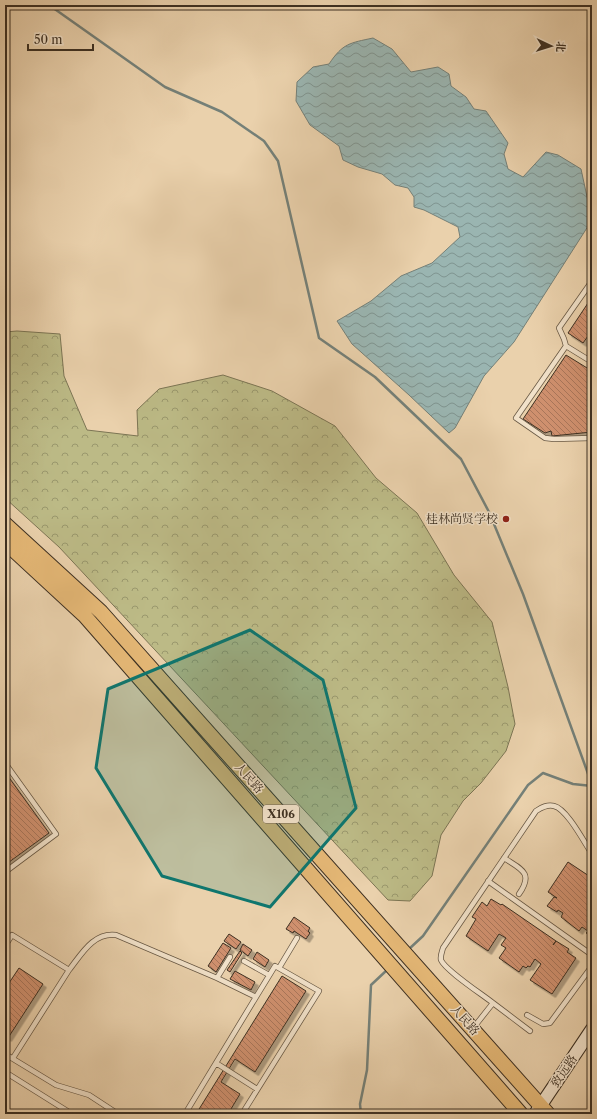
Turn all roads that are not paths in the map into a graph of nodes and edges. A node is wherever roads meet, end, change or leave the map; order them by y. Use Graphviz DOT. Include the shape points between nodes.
graph roads {
  1 [pos="592,281"];
  2 [pos="566,346"];
  3 [pos="592,362"];
  4 [pos="592,438"];
  5 [pos="5,524"];
  6 [pos="5,542"];
  7 [pos="5,763"];
  8 [pos="592,854"];
  9 [pos="504,858"];
  10 [pos="5,872"];
  11 [pos="488,881"];
  12 [pos="519,894"];
  13 [pos="298,938"];
  14 [pos="5,946"];
  15 [pos="592,955"];
  16 [pos="230,957"];
  17 [pos="244,961"];
  18 [pos="592,966"];
  19 [pos="279,968"];
  20 [pos="69,970"];
  21 [pos="269,975"];
  22 [pos="217,978"];
  23 [pos="256,997"];
  24 [pos="493,1003"];
  25 [pos="528,1015"];
  26 [pos="592,1028"];
  27 [pos="472,1029"];
  28 [pos="530,1031"];
  29 [pos="5,1054"];
  30 [pos="12,1058"];
  31 [pos="216,1063"];
  32 [pos="5,1072"];
  33 [pos="258,1089"];
  34 [pos="541,1111"];
  35 [pos="72,1114"];
  36 [pos="118,1114"];
  37 [pos="185,1114"];
  38 [pos="242,1114"];
  39 [pos="521,1114"];
  1 -- 2 [label="lane" via="559,328"];
  2 -- 3 [label="lane"];
  2 -- 4 [label="lane" via="516,418 545,438"];
  5 -- 27 [label="main road, 人民路 / X106" via="101,612"];
  6 -- 39 [label="main road, 人民路 / X106" via="84,615"];
  7 -- 10 [label="lane" via="56,834"];
  8 -- 9 [label="lane" via="565,813 555,806 549,806 542,807 536,812"];
  9 -- 11 [label="lane"];
  9 -- 12 [label="lane" via="524,872 526,883"];
  11 -- 15 [label="lane"];
  11 -- 24 [label="lane" via="443,948 441,956 443,963 452,972"];
  13 -- 19 [label="lane"];
  14 -- 20 [label="lane" via="12,935"];
  16 -- 22 [label="lane"];
  17 -- 21 [label="lane"];
  18 -- 25 [label="lane" via="550,1024 543,1024"];
  19 -- 21 [label="lane" via="275,966"];
  19 -- 33 [label="lane" via="319,991"];
  20 -- 22 [label="lane" via="95,940 111,934"];
  20 -- 30 [label="lane"];
  21 -- 23 [label="lane"];
  22 -- 23 [label="lane"];
  23 -- 31 [label="lane"];
  24 -- 27 [label="lane"];
  24 -- 28 [label="lane"];
  26 -- 34 [label="main road, 致远路"];
  27 -- 34 [label="main road, 人民路 / X106"];
  29 -- 30 [label="lane"];
  30 -- 36 [label="lane" via="56,1086 89,1095"];
  31 -- 33 [label="lane"];
  31 -- 37 [label="lane"];
  32 -- 35 [label="lane"];
  33 -- 38 [label="lane"];
}
